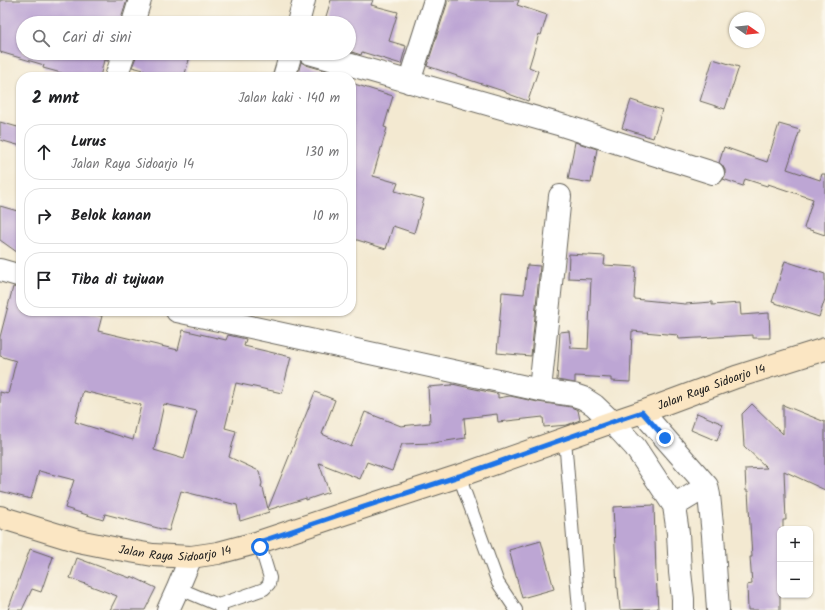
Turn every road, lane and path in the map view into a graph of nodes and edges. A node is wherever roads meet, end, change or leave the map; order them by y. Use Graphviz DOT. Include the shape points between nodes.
graph roads {
  1 [pos="140,0"];
  2 [pos="304,0"];
  3 [pos="435,0"];
  4 [pos="135,16"];
  5 [pos="300,16"];
  6 [pos="122,60"];
  7 [pos="289,60"];
  8 [pos="333,60"];
  9 [pos="118,72"];
  10 [pos="285,72"];
  11 [pos="409,82"];
  12 [pos="713,173"];
  13 [pos="560,196"];
  14 [pos="0,270"];
  15 [pos="16,275"];
  16 [pos="205,316"];
  17 [pos="825,349"];
  18 [pos="540,390"];
  19 [pos="642,412"];
  20 [pos="612,422"];
  21 [pos="565,439"];
  22 [pos="459,476"];
  23 [pos="707,486"];
  24 [pos="674,506"];
  25 [pos="0,516"];
  26 [pos="259,542"];
  27 [pos="191,557"];
  28 [pos="178,588"];
  29 [pos="683,604"];
  30 [pos="718,605"];
  31 [pos="220,608"];
  32 [pos="168,610"];
  33 [pos="516,610"];
  34 [pos="579,610"];
  1 -- 4 [label="street"];
  2 -- 5 [label="street"];
  3 -- 11 [label="street"];
  6 -- 9 [label="street"];
  7 -- 10 [label="street"];
  8 -- 11 [label="street"];
  11 -- 12 [label="street" via="565,126"];
  13 -- 18 [label="street"];
  14 -- 15 [label="street"];
  16 -- 18 [label="street"];
  17 -- 19 [label="main road, Jalan Raya Sidoarjo 14" via="736,377"];
  18 -- 20 [label="street" via="583,398"];
  19 -- 20 [label="main road, Jalan Raya Sidoarjo 14"];
  19 -- 23 [label="street"];
  20 -- 21 [label="main road, Jalan Raya Sidoarjo 14"];
  20 -- 24 [label="street" via="635,447"];
  21 -- 22 [label="main road, Jalan Raya Sidoarjo 14"];
  21 -- 34 [label="lane"];
  22 -- 26 [label="main road, Jalan Raya Sidoarjo 14"];
  22 -- 33 [label="lane" via="498,583"];
  23 -- 24 [label="street"];
  23 -- 30 [label="street"];
  24 -- 29 [label="street"];
  25 -- 27 [label="main road, Jalan Raya Sidoarjo 14" via="78,541 153,555"];
  26 -- 27 [label="main road, Jalan Raya Sidoarjo 14"];
  26 -- 31 [label="lane" via="270,578 269,584 264,589"];
  27 -- 28 [label="street"];
  28 -- 31 [label="lane"];
  28 -- 32 [label="street"];
  29 -- 30 [label="street"];
}
